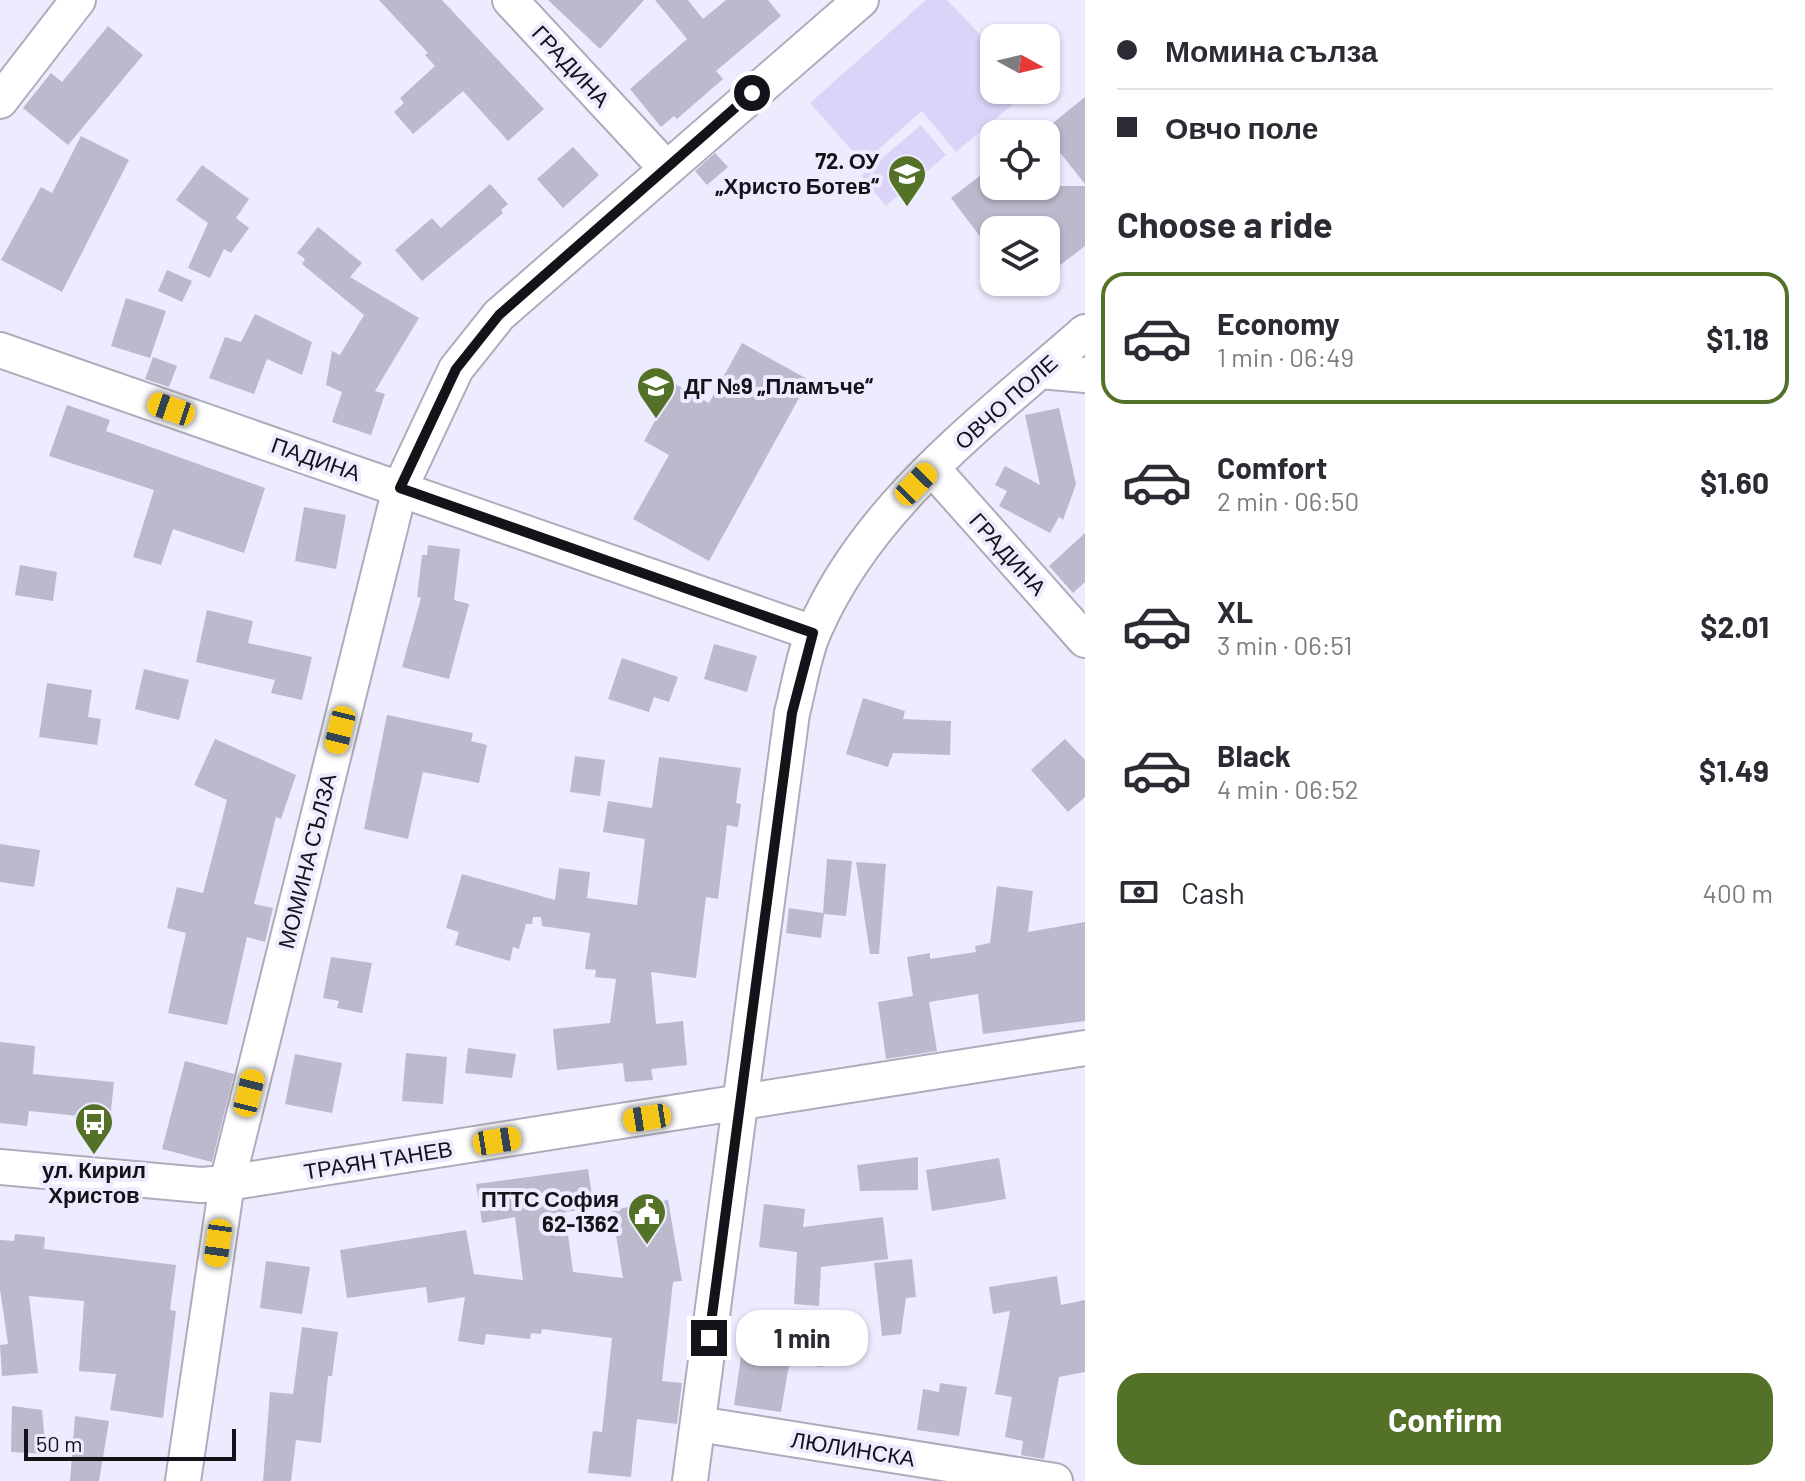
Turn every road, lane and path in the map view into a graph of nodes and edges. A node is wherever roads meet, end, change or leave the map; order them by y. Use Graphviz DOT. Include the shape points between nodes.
graph roads {
  1 [pos="78,0"];
  2 [pos="510,0"];
  3 [pos="861,0"];
  4 [pos="0,101"];
  5 [pos="665,167"];
  6 [pos="1085,332"];
  7 [pos="0,350"];
  8 [pos="1041,371"];
  9 [pos="1085,375"];
  10 [pos="932,468"];
  11 [pos="400,488"];
  12 [pos="813,633"];
  13 [pos="1085,640"];
  14 [pos="1085,1048"];
  15 [pos="741,1103"];
  16 [pos="0,1167"];
  17 [pos="227,1183"];
  18 [pos="698,1424"];
  19 [pos="183,1481"];
  20 [pos="690,1481"];
  21 [pos="1055,1481"];
  1 -- 4 [label="street"];
  2 -- 5 [label="street, ГРАДИНА"];
  3 -- 5 [label="street, МОМИНА СЪЛЗА"];
  5 -- 11 [label="street, МОМИНА СЪЛЗА" via="499,315 456,369"];
  6 -- 8 [label="street, ОВЧО ПОЛЕ"];
  7 -- 11 [label="street, ПАДИНА"];
  8 -- 9 [label="street"];
  8 -- 10 [label="street, ОВЧО ПОЛЕ"];
  10 -- 12 [label="street, ОВЧО ПОЛЕ" via="883,517"];
  10 -- 13 [label="street, ГРАДИНА"];
  11 -- 12 [label="street, ПАДИНА"];
  11 -- 17 [label="street, МОМИНА СЪЛЗА"];
  12 -- 15 [label="street, ОВЧО ПОЛЕ" via="792,713"];
  14 -- 15 [label="street, ТРАЯН ТАНЕВ"];
  15 -- 17 [label="street, ТРАЯН ТАНЕВ"];
  15 -- 18 [label="street, ОВЧО ПОЛЕ"];
  16 -- 17 [label="street, ТРАЯН ТАНЕВ"];
  17 -- 19 [label="street, МОМИНА СЪЛЗА"];
  18 -- 20 [label="street, ОВЧО ПОЛЕ"];
  18 -- 21 [label="street, ЛЮЛИНСКА"];
}
